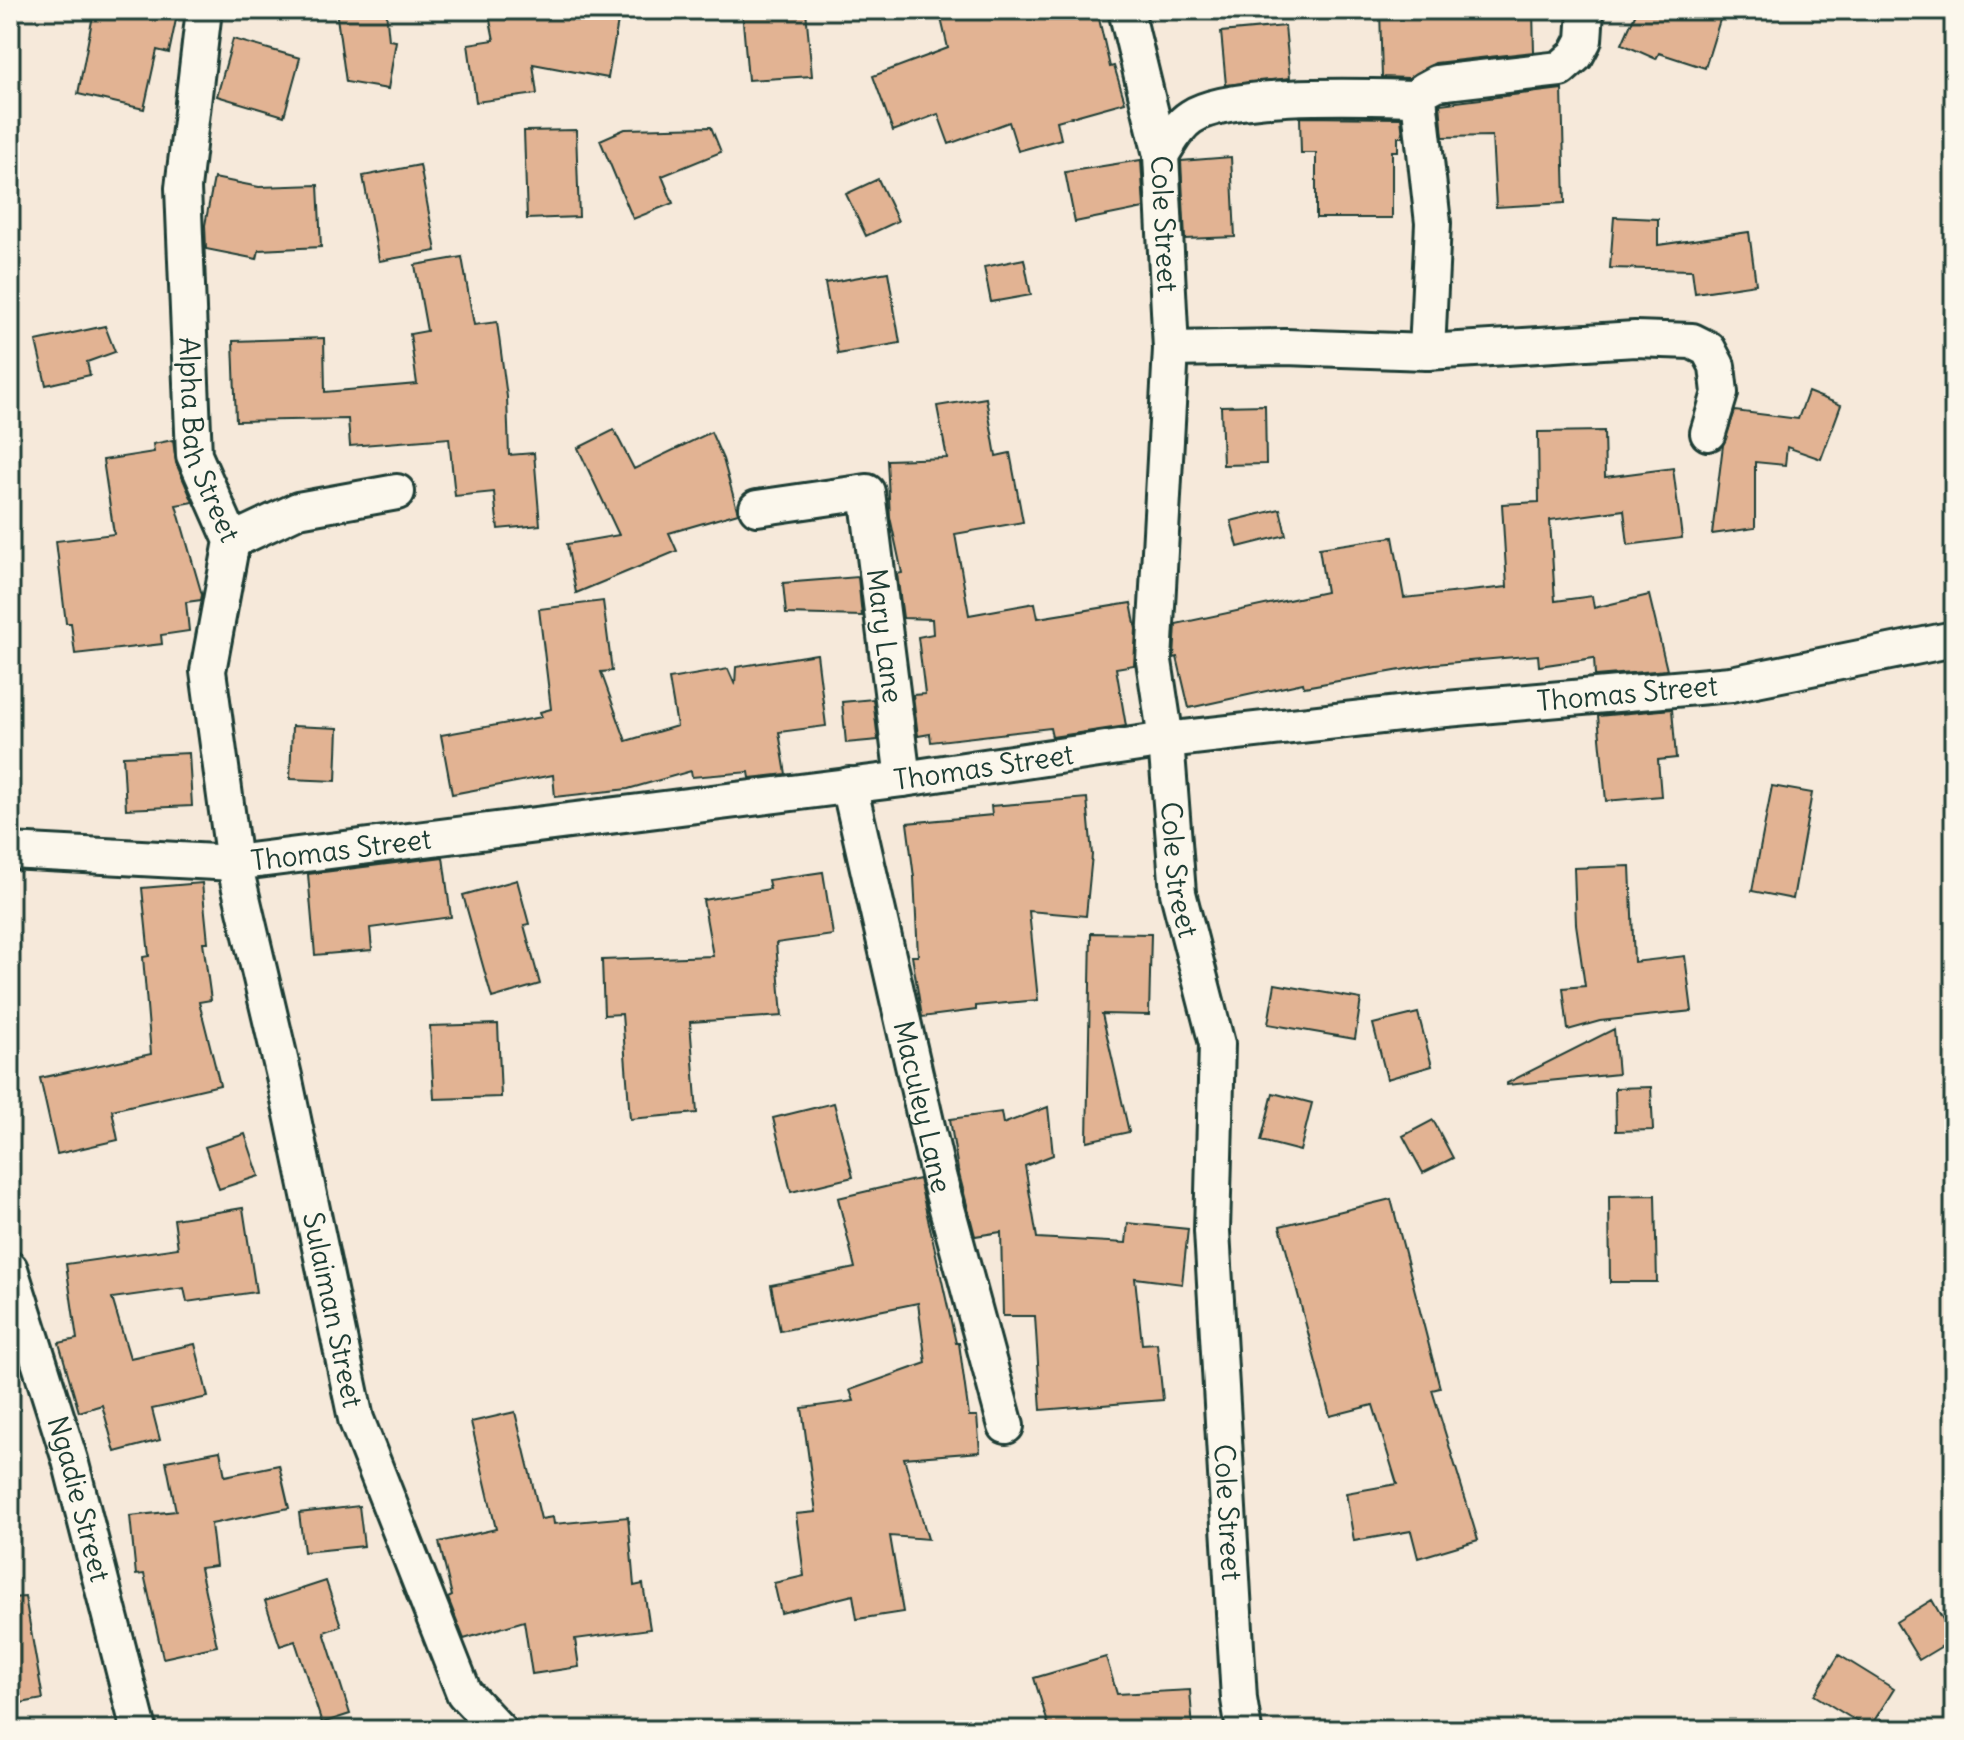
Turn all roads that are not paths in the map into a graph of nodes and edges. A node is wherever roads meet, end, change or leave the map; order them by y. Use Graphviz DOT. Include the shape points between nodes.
graph roads {
  1 [pos="204,10"];
  2 [pos="1126,10"];
  3 [pos="1586,10"];
  4 [pos="1419,98"];
  5 [pos="1161,155"];
  6 [pos="1171,349"];
  7 [pos="1427,352"];
  8 [pos="1708,433"];
  9 [pos="397,492"];
  10 [pos="757,508"];
  11 [pos="232,541"];
  12 [pos="1954,639"];
  13 [pos="1166,740"];
  14 [pos="903,779"];
  15 [pos="849,785"];
  16 [pos="10,851"];
  17 [pos="234,863"];
  18 [pos="10,1269"];
  19 [pos="1006,1426"];
  20 [pos="139,1730"];
  21 [pos="499,1730"];
  22 [pos="1244,1730"];
  1 -- 11 [label="street, Alpha Bah Street" via="183,188 194,455"];
  2 -- 5 [label="street, Cole Street"];
  3 -- 4 [label="street" via="1584,40 1560,69 1437,83"];
  4 -- 5 [label="street" via="1306,96 1214,108 1193,115"];
  4 -- 7 [label="street" via="1433,223"];
  5 -- 6 [label="street, Cole Street"];
  6 -- 7 [label="street"];
  6 -- 13 [label="street, Cole Street" via="1154,661"];
  7 -- 8 [label="street" via="1635,339 1692,341 1708,349 1717,366 1720,393"];
  9 -- 11 [label="street" via="298,510"];
  10 -- 14 [label="street, Mary Lane" via="867,492"];
  11 -- 17 [label="street, Alpha Bah Street" via="208,671"];
  12 -- 13 [label="street, Thomas Street" via="1731,684"];
  13 -- 14 [label="street, Thomas Street"];
  13 -- 22 [label="street, Cole Street" via="1178,893 1217,1044 1212,1231"];
  14 -- 15 [label="street, Thomas Street"];
  15 -- 17 [label="street, Thomas Street"];
  15 -- 19 [label="street, Maculey Lane" via="939,1179"];
  16 -- 17 [label="street, Thomas Street"];
  17 -- 21 [label="street, Sulaiman Street" via="356,1419 464,1693"];
  18 -- 20 [label="street, Ngadie Street" via="70,1460"];
}
